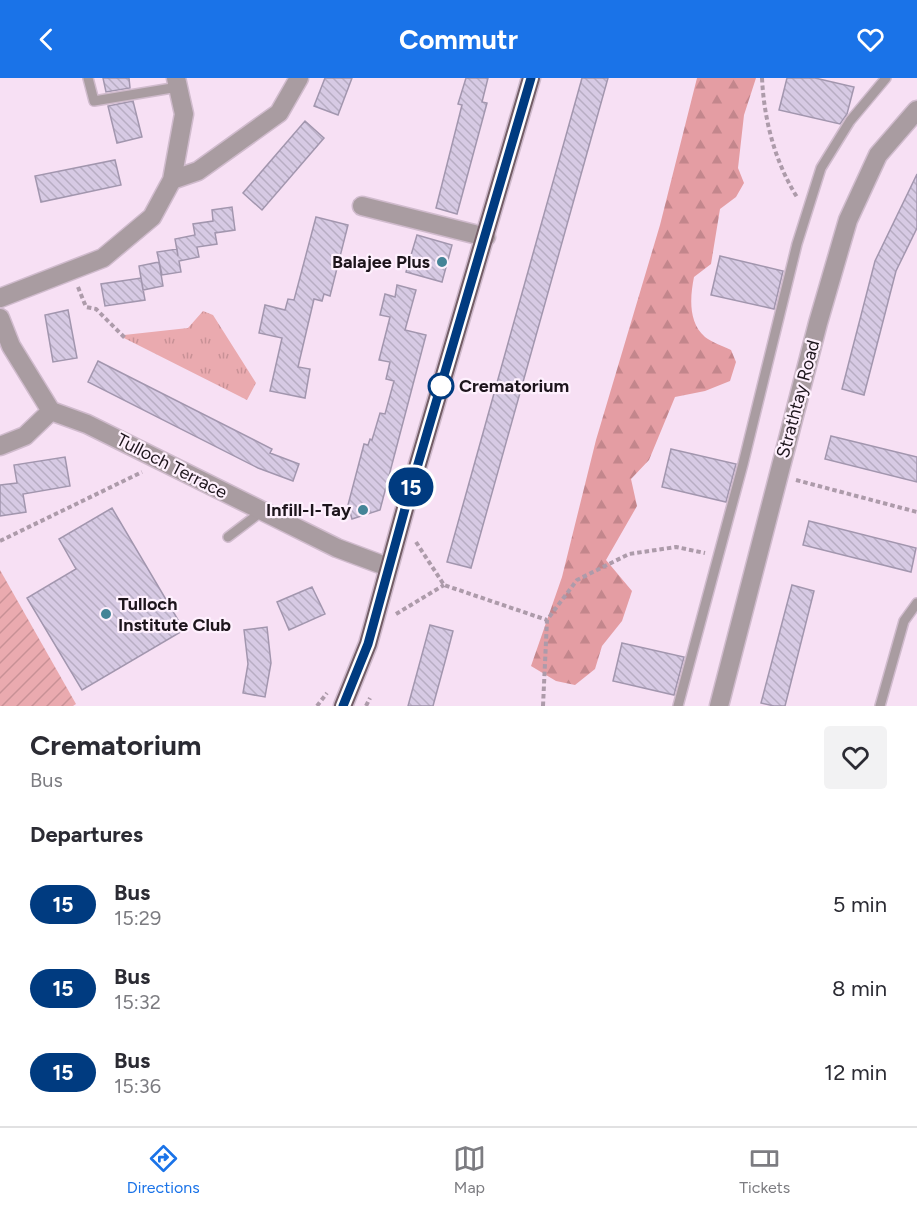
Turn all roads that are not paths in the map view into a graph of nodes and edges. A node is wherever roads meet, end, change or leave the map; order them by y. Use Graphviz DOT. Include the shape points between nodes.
graph roads {
  1 [pos="88,78"];
  2 [pos="299,78"];
  3 [pos="531,78"];
  4 [pos="886,78"];
  5 [pos="177,82"];
  6 [pos="917,110"];
  7 [pos="172,180"];
  8 [pos="362,206"];
  9 [pos="486,237"];
  10 [pos="0,298"];
  11 [pos="0,318"];
  12 [pos="51,411"];
  13 [pos="0,446"];
  14 [pos="261,512"];
  15 [pos="228,537"];
  16 [pos="388,567"];
  17 [pos="917,603"];
  18 [pos="343,706"];
  19 [pos="678,706"];
  20 [pos="719,706"];
  21 [pos="880,706"];
  1 -- 5 [label="lane" via="94,101"];
  2 -- 7 [label="street" via="279,113 198,171"];
  3 -- 9 [label="main road"];
  4 -- 19 [label="lane" via="850,121 821,168"];
  5 -- 7 [label="street" via="184,114"];
  6 -- 20 [label="street, Strathtay Road" via="878,155 848,220"];
  7 -- 10 [label="street" via="152,217 103,258"];
  8 -- 9 [label="street"];
  9 -- 16 [label="main road"];
  11 -- 12 [label="street" via="10,346"];
  12 -- 13 [label="street" via="25,436"];
  12 -- 14 [label="street, Tulloch Terrace" via="87,424"];
  14 -- 15 [label="lane"];
  14 -- 16 [label="street, Tulloch Terrace"];
  16 -- 18 [label="main road" via="368,644"];
  17 -- 21 [label="lane" via="904,621"];
}
